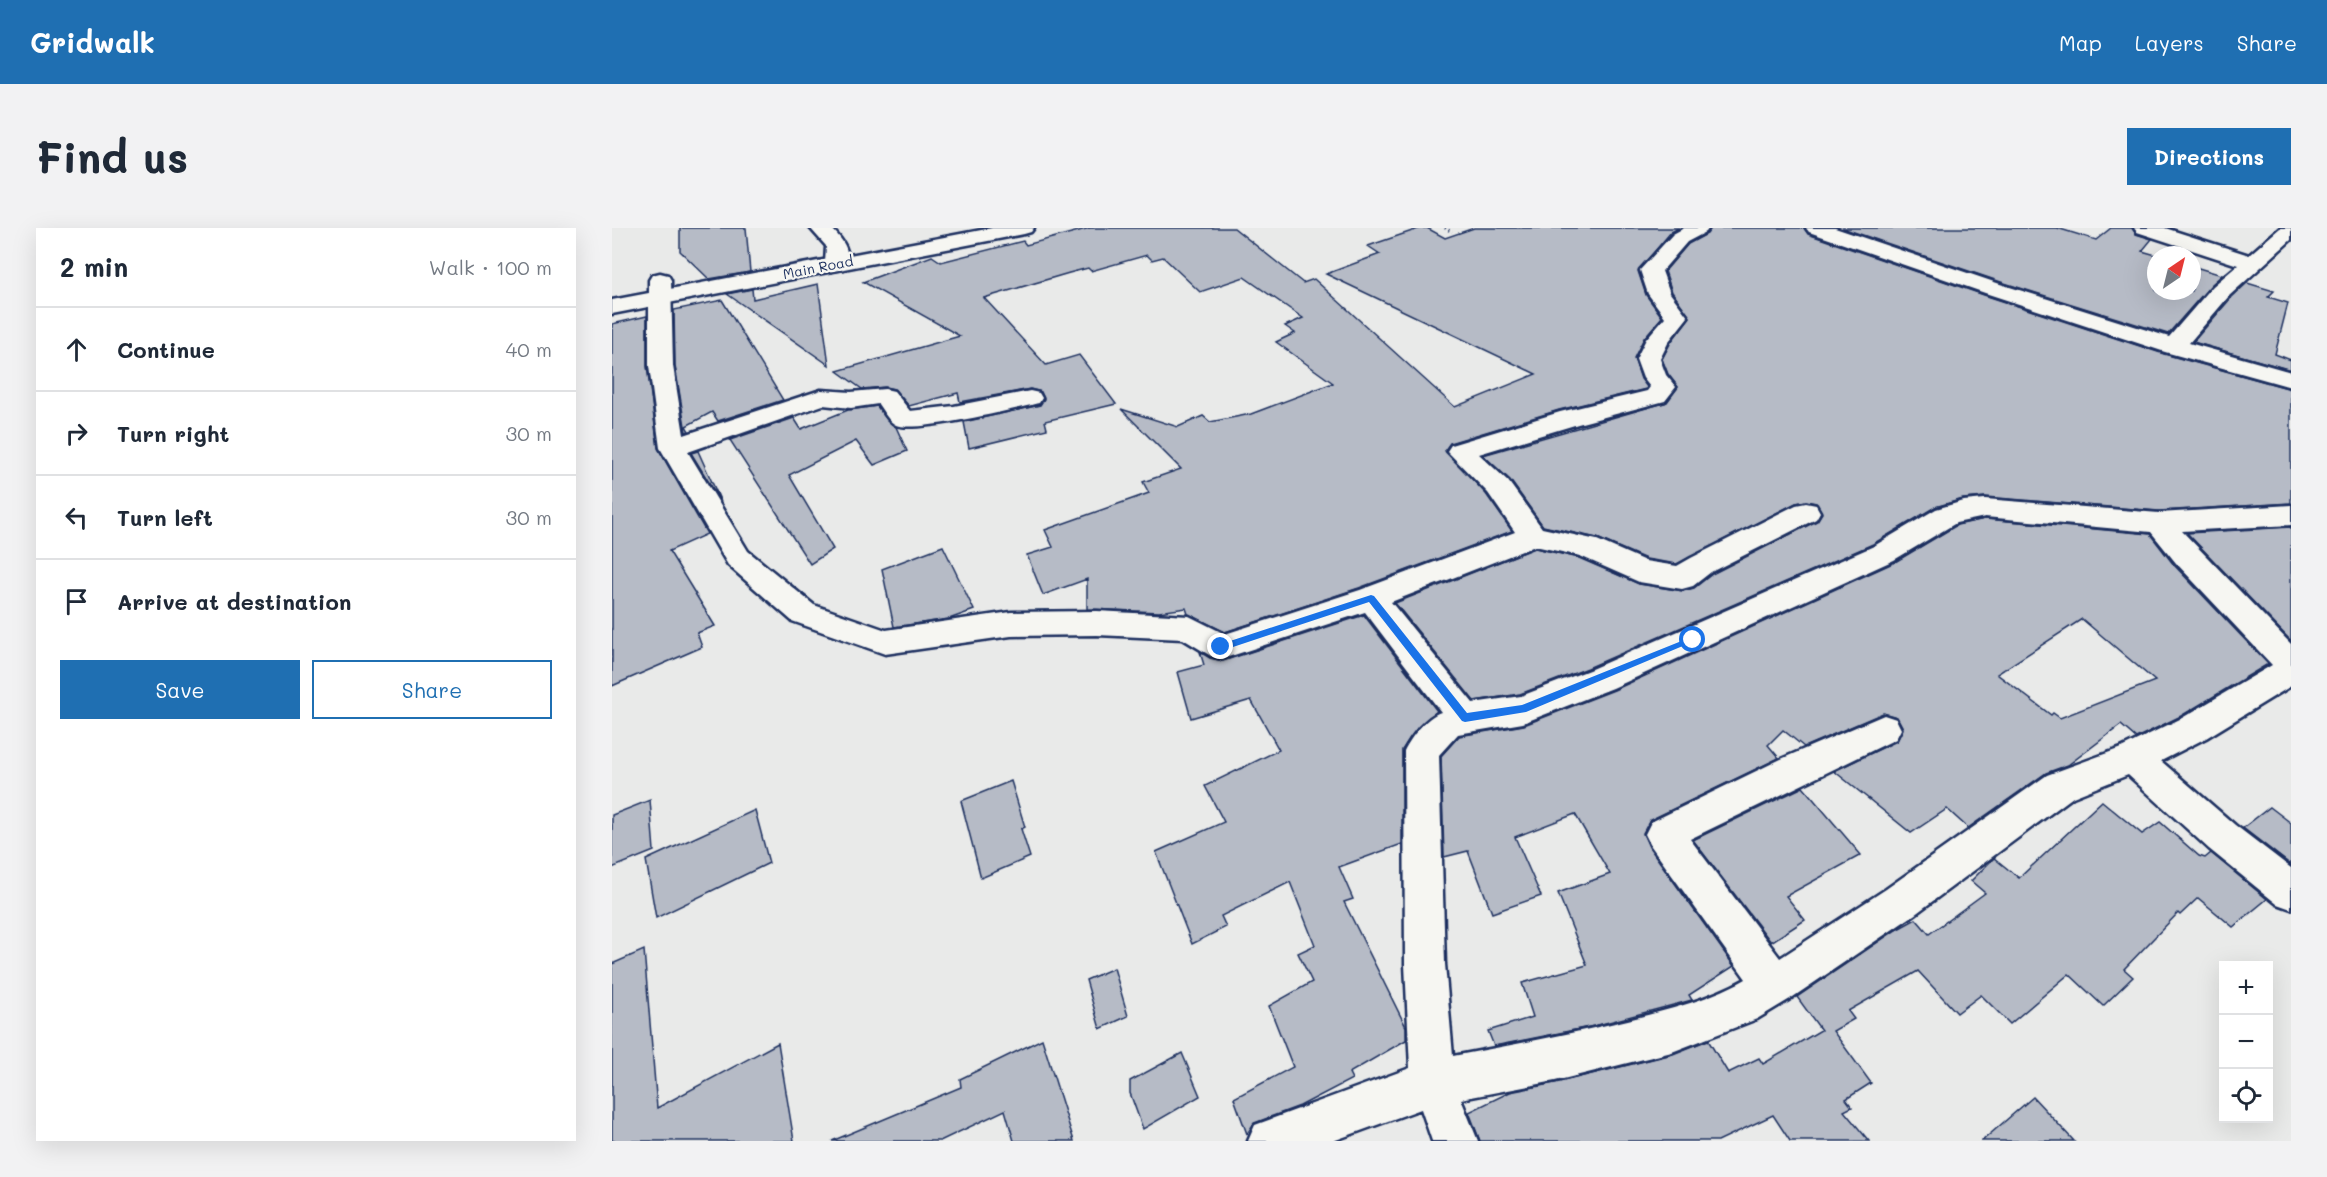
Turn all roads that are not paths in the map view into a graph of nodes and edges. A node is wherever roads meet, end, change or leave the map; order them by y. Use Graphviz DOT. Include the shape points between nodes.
graph roads {
  1 [pos="820,228"];
  2 [pos="927,228"];
  3 [pos="1023,228"];
  4 [pos="1699,228"];
  5 [pos="1816,228"];
  6 [pos="2144,228"];
  7 [pos="2291,230"];
  8 [pos="986,232"];
  9 [pos="836,254"];
  10 [pos="2253,263"];
  11 [pos="612,289"];
  12 [pos="660,289"];
  13 [pos="612,307"];
  14 [pos="2173,347"];
  15 [pos="2291,380"];
  16 [pos="1030,398"];
  17 [pos="673,448"];
  18 [pos="1806,512"];
  19 [pos="2291,515"];
  20 [pos="2159,523"];
  21 [pos="1533,536"];
  22 [pos="1371,598"];
  23 [pos="2291,664"];
  24 [pos="2291,670"];
  25 [pos="1465,718"];
  26 [pos="1884,729"];
  27 [pos="2133,758"];
  28 [pos="2291,891"];
  29 [pos="1775,985"];
  30 [pos="1433,1082"];
  31 [pos="1271,1141"];
  32 [pos="1455,1141"];
  1 -- 9 [label="street"];
  2 -- 9 [label="street, Main Road"];
  3 -- 8 [label="street, Main Road"];
  4 -- 21 [label="street" via="1680,238 1651,270 1659,294 1677,317 1658,339 1648,359 1654,378 1665,387 1656,396 1460,451 1498,487"];
  5 -- 14 [label="street"];
  6 -- 10 [label="street"];
  7 -- 10 [label="street"];
  8 -- 9 [label="street, Main Road"];
  9 -- 12 [label="street, Main Road"];
  10 -- 14 [label="street" via="2221,291"];
  11 -- 12 [label="street, Main Road"];
  12 -- 13 [label="street, Main Road"];
  12 -- 17 [label="street" via="661,366"];
  14 -- 15 [label="street"];
  16 -- 17 [label="street" via="954,414 903,419 885,396 851,400 821,397"];
  17 -- 22 [label="street" via="738,558 803,612 885,642 1011,624 1097,623 1189,628 1221,647"];
  18 -- 21 [label="street" via="1682,578 1639,571 1587,547"];
  19 -- 20 [label="street"];
  20 -- 23 [label="street"];
  20 -- 25 [label="street" via="1985,508 1964,510 1946,516 1884,553 1601,679 1523,709"];
  21 -- 22 [label="street"];
  22 -- 25 [label="street"];
  24 -- 27 [label="street" via="2194,728"];
  25 -- 30 [label="street" via="1446,724 1421,751 1425,964"];
  26 -- 29 [label="street" via="1664,834"];
  27 -- 28 [label="street" via="2222,837"];
  27 -- 29 [label="street" via="2060,786 1900,902"];
  29 -- 30 [label="street" via="1742,1004 1672,1031"];
  30 -- 31 [label="street"];
  30 -- 32 [label="street"];
}
